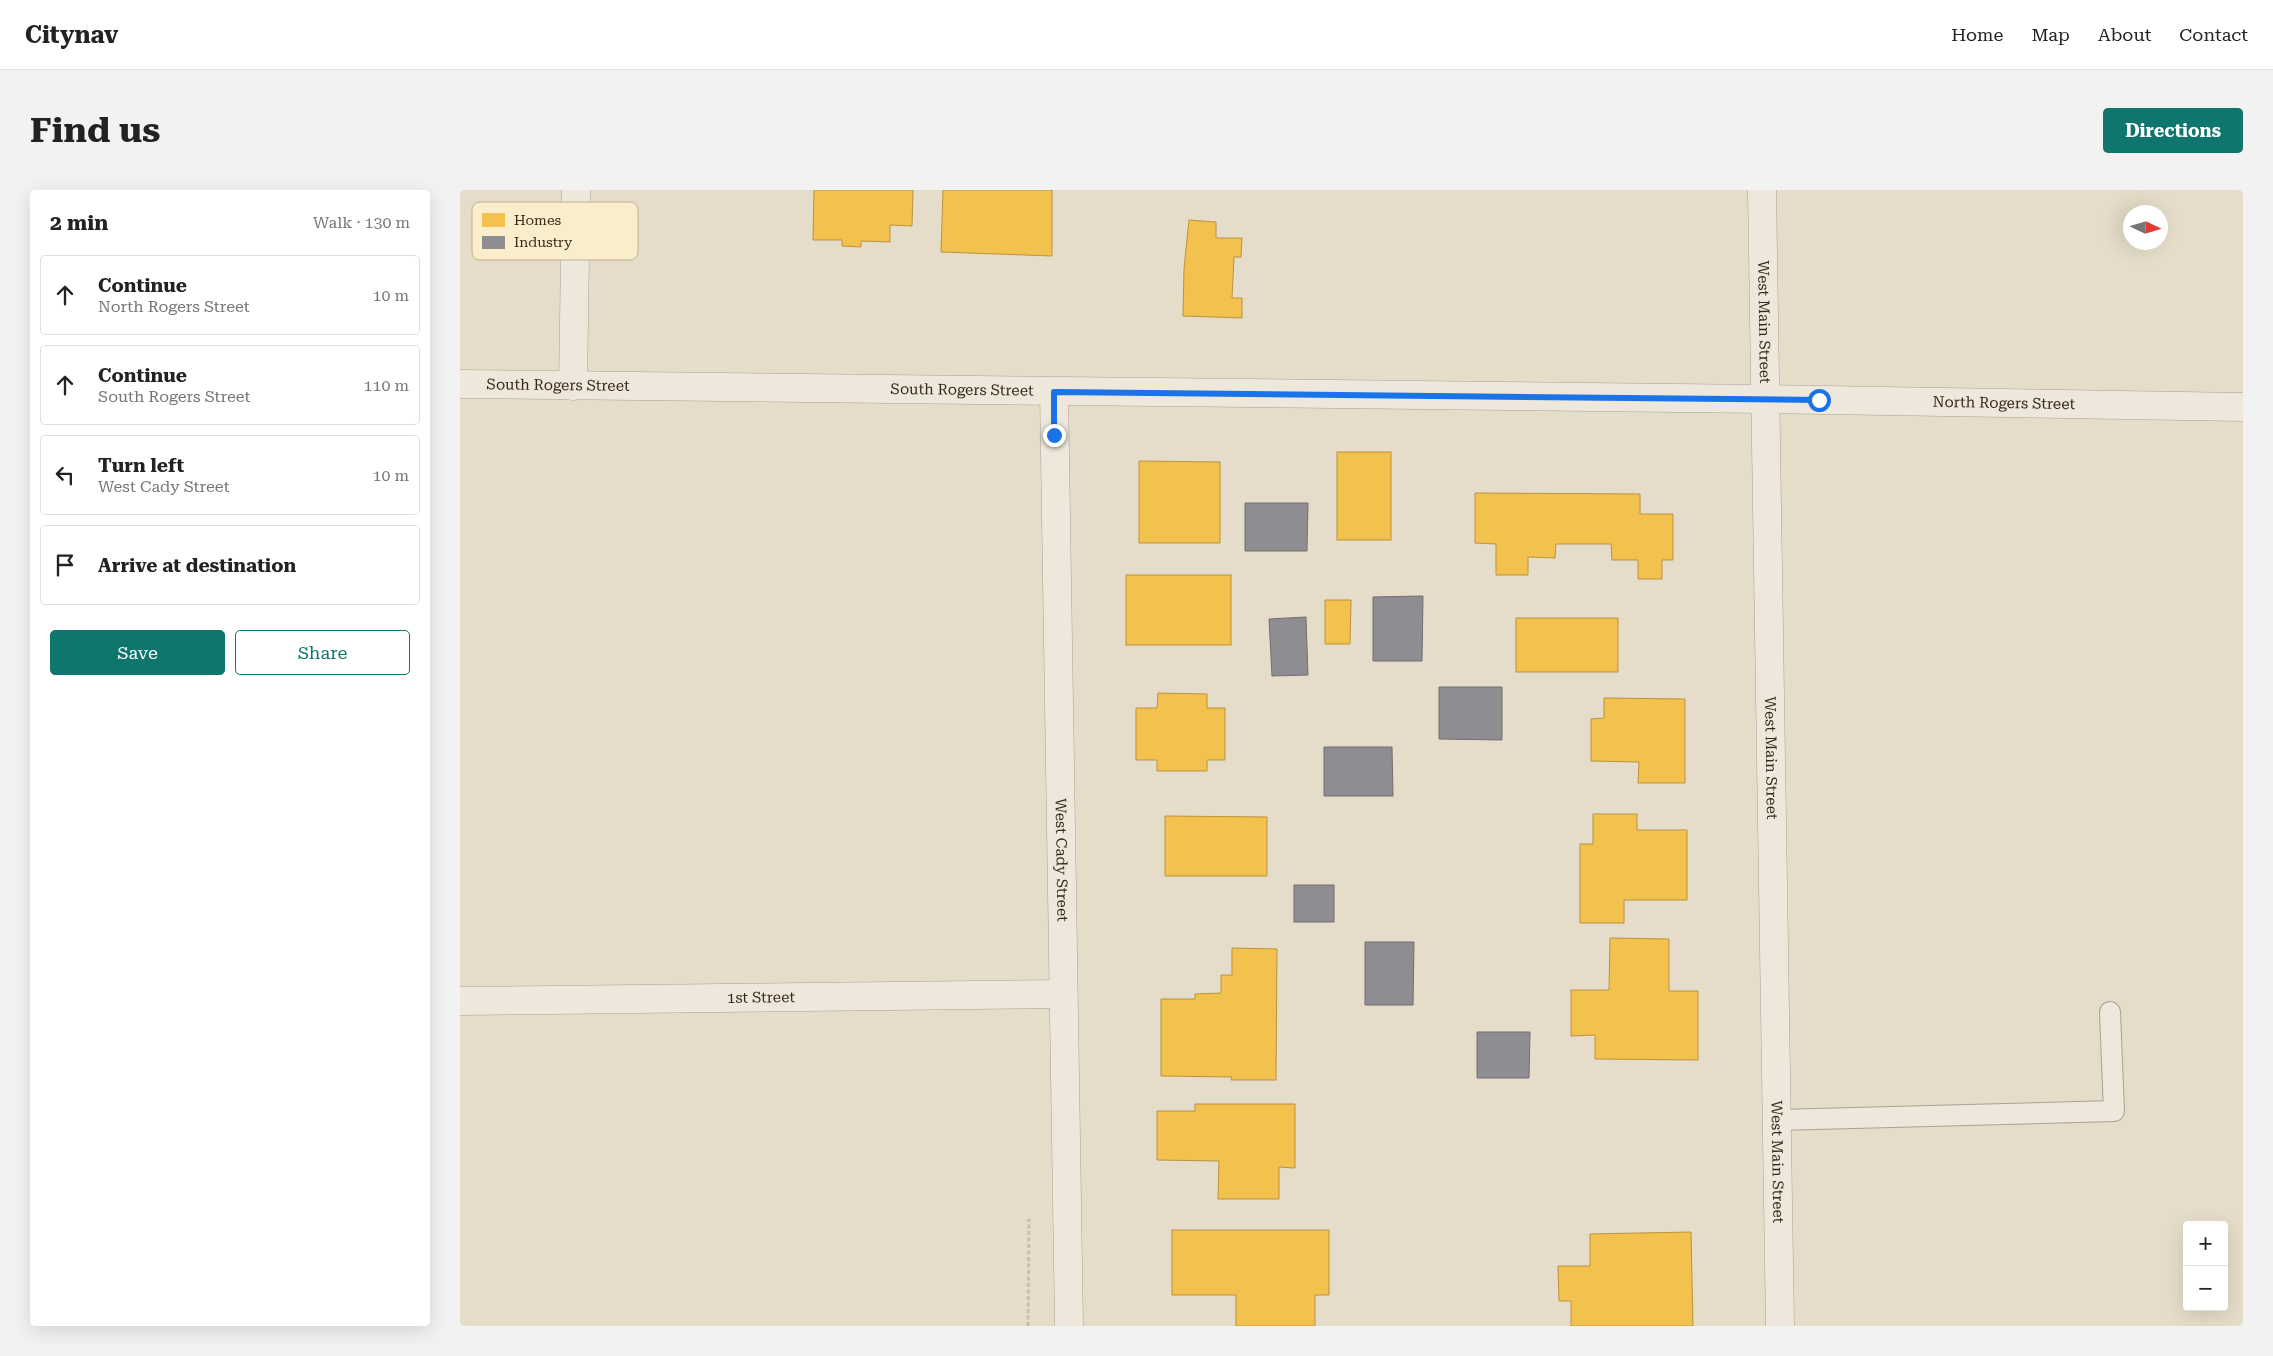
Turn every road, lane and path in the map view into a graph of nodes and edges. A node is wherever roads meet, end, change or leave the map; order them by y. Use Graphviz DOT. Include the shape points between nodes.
graph roads {
  1 [pos="1762,190"];
  2 [pos="575,260"];
  3 [pos="460,384"];
  4 [pos="573,386"];
  5 [pos="1054,392"];
  6 [pos="1764,399"];
  7 [pos="2243,408"];
  8 [pos="1062,994"];
  9 [pos="460,1001"];
  10 [pos="2110,1012"];
  11 [pos="1777,1120"];
  12 [pos="1069,1326"];
  13 [pos="1780,1326"];
  1 -- 6 [label="street, West Main Street"];
  2 -- 4 [label="street"];
  3 -- 4 [label="street, South Rogers Street"];
  4 -- 5 [label="street, South Rogers Street"];
  5 -- 6 [label="street, South Rogers Street"];
  5 -- 8 [label="street, West Cady Street"];
  6 -- 7 [label="street, North Rogers Street"];
  6 -- 11 [label="street, West Main Street"];
  8 -- 9 [label="street, 1st Street"];
  8 -- 12 [label="street, West Cady Street"];
  10 -- 11 [label="lane" via="2114,1111"];
  11 -- 13 [label="street, West Main Street"];
}
